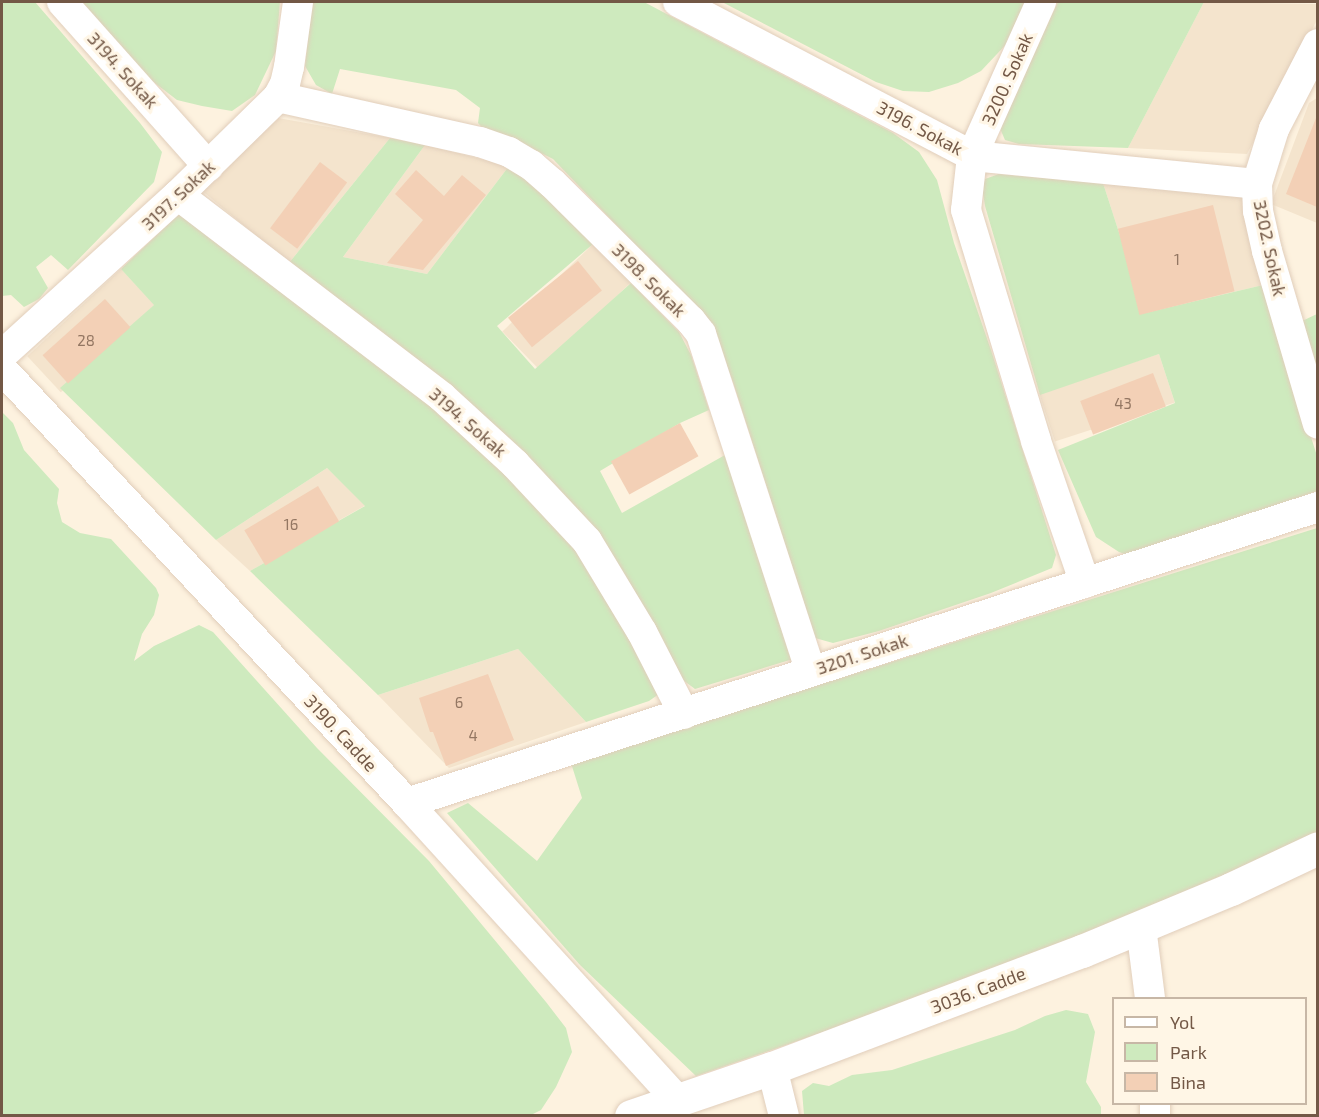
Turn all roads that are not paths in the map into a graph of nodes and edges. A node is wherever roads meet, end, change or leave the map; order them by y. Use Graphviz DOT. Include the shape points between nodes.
graph roads {
  1 [pos="62,2"];
  2 [pos="298,2"];
  3 [pos="678,2"];
  4 [pos="1041,2"];
  5 [pos="1317,44"];
  6 [pos="1309,77"];
  7 [pos="278,97"];
  8 [pos="972,156"];
  9 [pos="208,166"];
  10 [pos="1257,184"];
  11 [pos="178,195"];
  12 [pos="2,355"];
  13 [pos="2,369"];
  14 [pos="1317,424"];
  15 [pos="1317,507"];
  16 [pos="1085,583"];
  17 [pos="810,670"];
  18 [pos="684,714"];
  19 [pos="407,803"];
  20 [pos="1317,848"];
  21 [pos="1141,927"];
  22 [pos="1150,997"];
  23 [pos="772,1068"];
  24 [pos="676,1100"];
  25 [pos="631,1116"];
  26 [pos="784,1116"];
  1 -- 9 [label="street, 3194. Sokak"];
  2 -- 7 [label="street, 3197. Sokak" via="289,67"];
  3 -- 8 [label="street, 3196. Sokak"];
  4 -- 8 [label="street, 3200. Sokak"];
  5 -- 6 [label="street, 3202. Sokak"];
  6 -- 10 [label="street, 3202. Sokak" via="1274,129"];
  7 -- 9 [label="street, 3197. Sokak"];
  7 -- 17 [label="street, 3198. Sokak" via="480,142 509,152 552,183 691,321 701,334"];
  8 -- 10 [label="street, 3196. Sokak"];
  8 -- 16 [label="street, 3200. Sokak" via="966,210 1036,441"];
  9 -- 11 [label="street, 3197. Sokak"];
  10 -- 14 [label="street, 3202. Sokak" via="1258,211 1267,250"];
  11 -- 12 [label="street, 3197. Sokak"];
  11 -- 18 [label="street, 3194. Sokak" via="442,397 515,464 587,541 636,622"];
  13 -- 19 [label="street, 3190. Cadde"];
  15 -- 16 [label="street, 3201. Sokak"];
  16 -- 17 [label="street, 3201. Sokak"];
  17 -- 18 [label="street, 3201. Sokak"];
  18 -- 19 [label="street, 3201. Sokak"];
  19 -- 24 [label="street, 3190. Cadde"];
  20 -- 21 [label="street, 3036. Cadde"];
  21 -- 22 [label="street"];
  21 -- 23 [label="street, 3036. Cadde"];
  23 -- 24 [label="street, 3036. Cadde"];
  23 -- 26 [label="street"];
  24 -- 25 [label="street, 3036. Cadde"];
}
